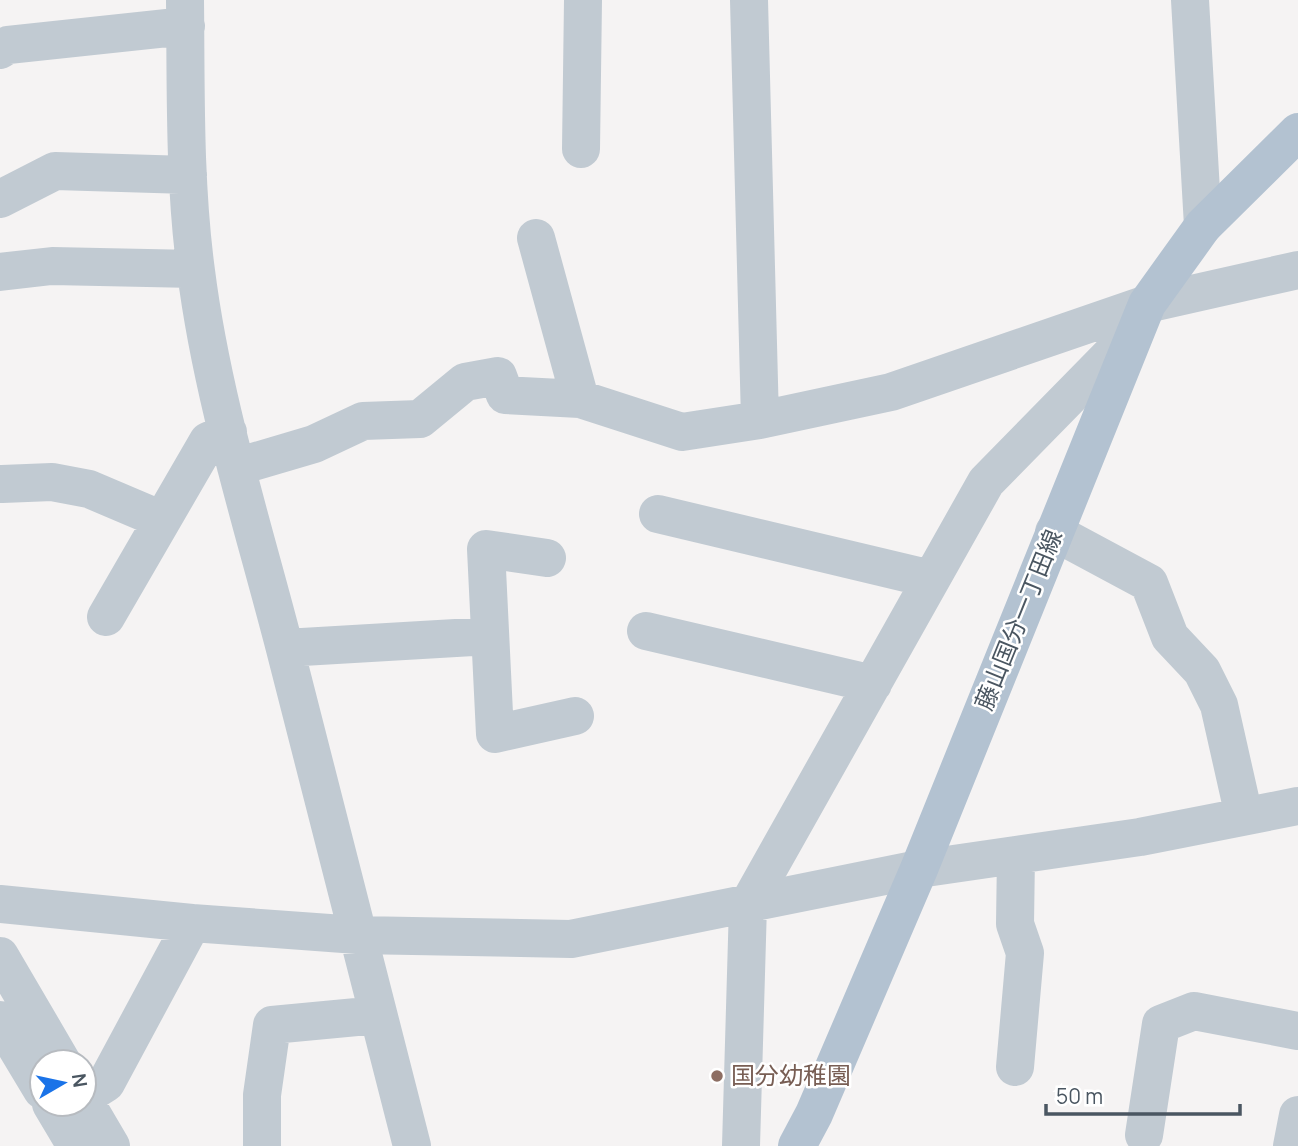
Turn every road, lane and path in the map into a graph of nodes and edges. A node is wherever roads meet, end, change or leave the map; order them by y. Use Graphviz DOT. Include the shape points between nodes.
graph roads {
  1 [pos="583,0"];
  2 [pos="749,0"];
  3 [pos="1189,0"];
  4 [pos="185,13"];
  5 [pos="0,50"];
  6 [pos="1298,132"];
  7 [pos="581,149"];
  8 [pos="188,175"];
  9 [pos="0,199"];
  10 [pos="1203,226"];
  11 [pos="536,238"];
  12 [pos="195,269"];
  13 [pos="1298,271"];
  14 [pos="0,272"];
  15 [pos="1141,317"];
  16 [pos="580,399"];
  17 [pos="760,420"];
  18 [pos="232,450"];
  19 [pos="2,484"];
  20 [pos="658,514"];
  21 [pos="162,520"];
  22 [pos="1054,532"];
  23 [pos="547,558"];
  24 [pos="931,579"];
  25 [pos="106,617"];
  26 [pos="646,631"];
  27 [pos="490,636"];
  28 [pos="285,648"];
  29 [pos="873,684"];
  30 [pos="575,716"];
  31 [pos="1298,806"];
  32 [pos="1244,816"];
  33 [pos="1016,855"];
  34 [pos="919,869"];
  35 [pos="0,904"];
  36 [pos="748,905"];
  37 [pos="192,922"];
  38 [pos="357,935"];
  39 [pos="0,956"];
  40 [pos="378,1015"];
  41 [pos="0,1020"];
  42 [pos="1298,1031"];
  43 [pos="54,1048"];
  44 [pos="28,1067"];
  45 [pos="1015,1067"];
  46 [pos="98,1089"];
  47 [pos="1298,1115"];
  48 [pos="59,1118"];
  49 [pos="95,1118"];
  50 [pos="1144,1135"];
  51 [pos="76,1146"];
  52 [pos="111,1146"];
  53 [pos="262,1146"];
  54 [pos="412,1146"];
  55 [pos="741,1146"];
  56 [pos="797,1146"];
  57 [pos="1292,1146"];
  1 -- 7 [label="street"];
  2 -- 17 [label="street"];
  3 -- 10 [label="street"];
  4 -- 5 [label="street"];
  4 -- 8 [label="street"];
  6 -- 10 [label="main road, 藤山国分一丁田線"];
  8 -- 9 [label="street" via="55,171"];
  8 -- 12 [label="street"];
  10 -- 15 [label="main road, 藤山国分一丁田線"];
  11 -- 16 [label="street"];
  12 -- 14 [label="street" via="52,266"];
  12 -- 18 [label="street"];
  13 -- 15 [label="street"];
  15 -- 17 [label="street" via="891,392"];
  15 -- 22 [label="main road, 藤山国分一丁田線"];
  15 -- 24 [label="street" via="986,482"];
  16 -- 17 [label="street" via="682,432"];
  16 -- 18 [label="street" via="505,395 498,376 466,382 420,419 363,421 314,444"];
  18 -- 21 [label="street" via="208,441"];
  18 -- 28 [label="street"];
  19 -- 21 [label="street" via="52,482 89,489"];
  20 -- 24 [label="street"];
  21 -- 25 [label="street"];
  22 -- 32 [label="street" via="1149,583 1170,637 1202,671 1219,705"];
  22 -- 34 [label="main road, 藤山国分一丁田線"];
  23 -- 27 [label="street" via="486,549"];
  24 -- 29 [label="street"];
  26 -- 29 [label="street"];
  27 -- 28 [label="street"];
  27 -- 30 [label="street" via="495,734"];
  28 -- 38 [label="street"];
  29 -- 36 [label="street"];
  31 -- 32 [label="street"];
  32 -- 33 [label="street"];
  33 -- 34 [label="street"];
  33 -- 45 [label="street" via="1015,924 1025,953"];
  34 -- 36 [label="street"];
  34 -- 56 [label="main road, 藤山国分一丁田線"];
  35 -- 37 [label="street"];
  36 -- 38 [label="street" via="571,939"];
  36 -- 55 [label="street"];
  37 -- 38 [label="street"];
  37 -- 46 [label="street" via="106,1083"];
  38 -- 40 [label="street"];
  39 -- 43 [label="street"];
  40 -- 53 [label="street" via="272,1025 262,1095"];
  40 -- 54 [label="street"];
  41 -- 44 [label="street"];
  42 -- 50 [label="street" via="1194,1011 1161,1024"];
  47 -- 57 [label="street"];
  48 -- 51 [label="street"];
  49 -- 52 [label="street"];
}
